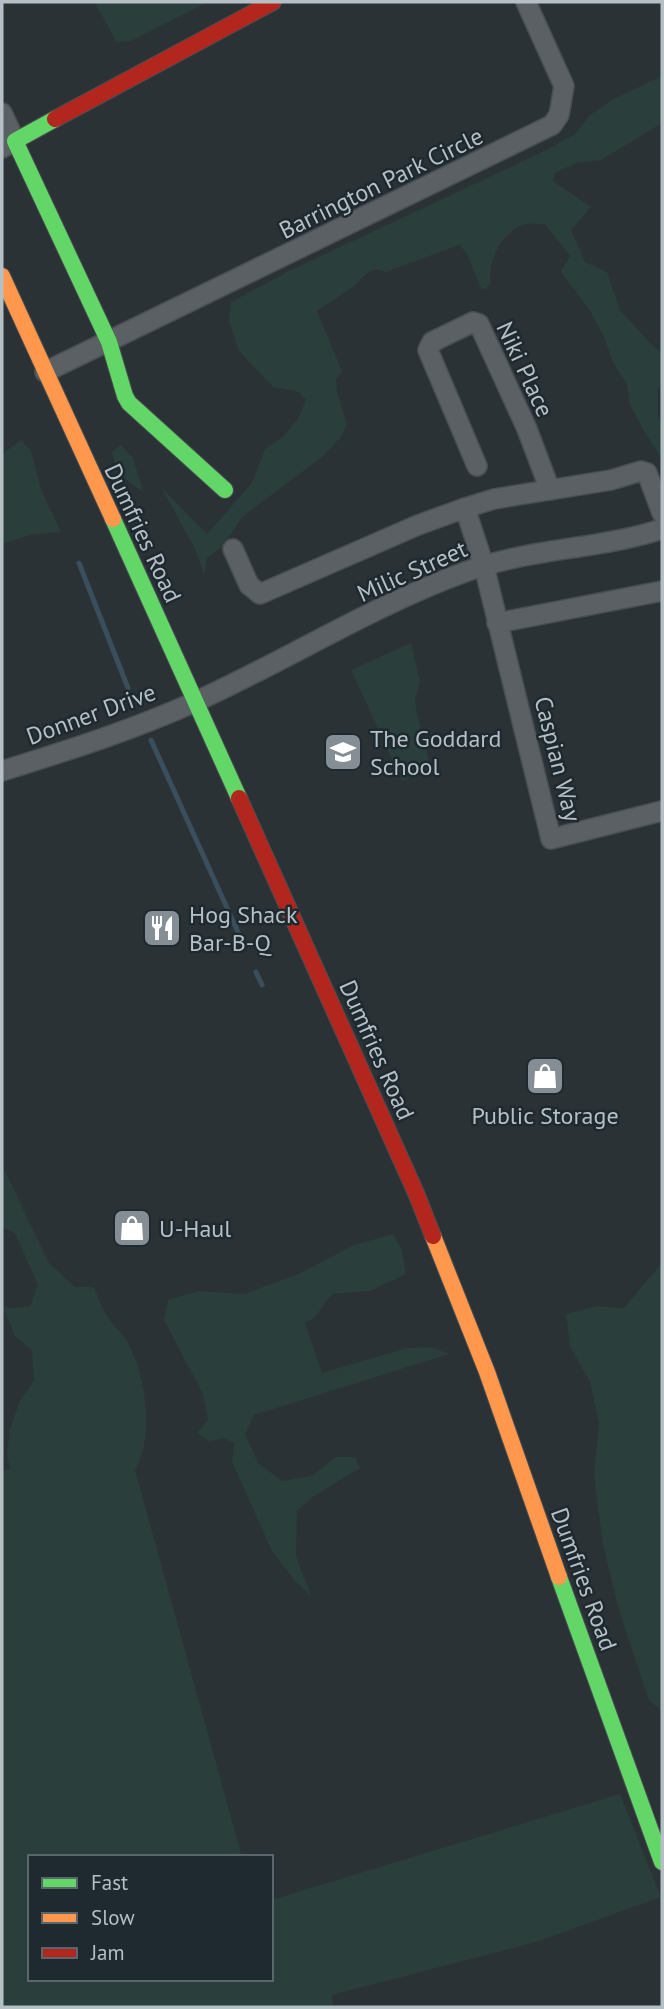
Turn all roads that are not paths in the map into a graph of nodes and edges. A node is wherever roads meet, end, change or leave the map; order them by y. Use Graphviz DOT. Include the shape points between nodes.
graph roads {
  1 [pos="273,2"];
  2 [pos="526,2"];
  3 [pos="2,113"];
  4 [pos="8,145"];
  5 [pos="2,276"];
  6 [pos="109,342"];
  7 [pos="45,372"];
  8 [pos="477,466"];
  9 [pos="550,489"];
  10 [pos="225,490"];
  11 [pos="465,508"];
  12 [pos="662,513"];
  13 [pos="662,529"];
  14 [pos="233,548"];
  15 [pos="484,566"];
  16 [pos="662,591"];
  17 [pos="497,623"];
  18 [pos="196,701"];
  19 [pos="2,771"];
  20 [pos="662,811"];
  21 [pos="655,1821"];
  22 [pos="662,1862"];
  1 -- 4 [label="main road"];
  2 -- 6 [label="street, Barrington Park Circle" via="564,86 559,115 552,125"];
  3 -- 4 [label="street"];
  4 -- 6 [label="main road"];
  5 -- 7 [label="main road, Dumfries Road"];
  6 -- 7 [label="street, Barrington Park Circle"];
  6 -- 10 [label="main road" via="129,402"];
  7 -- 18 [label="main road, Dumfries Road"];
  8 -- 9 [label="street, Niki Place" via="428,350 432,342 473,322 479,324"];
  9 -- 11 [label="street"];
  9 -- 12 [label="street" via="647,472"];
  11 -- 14 [label="street" via="260,594 249,585"];
  11 -- 15 [label="street"];
  13 -- 15 [label="street, Milic Street"];
  15 -- 17 [label="street, Caspian Way"];
  15 -- 18 [label="street, Milic Street" via="422,589"];
  16 -- 17 [label="street"];
  17 -- 20 [label="street, Caspian Way" via="551,839"];
  18 -- 19 [label="street, Donner Drive" via="92,744"];
  18 -- 21 [label="main road, Dumfries Road" via="421,1204"];
  21 -- 22 [label="main road, Dumfries Road"];
}
